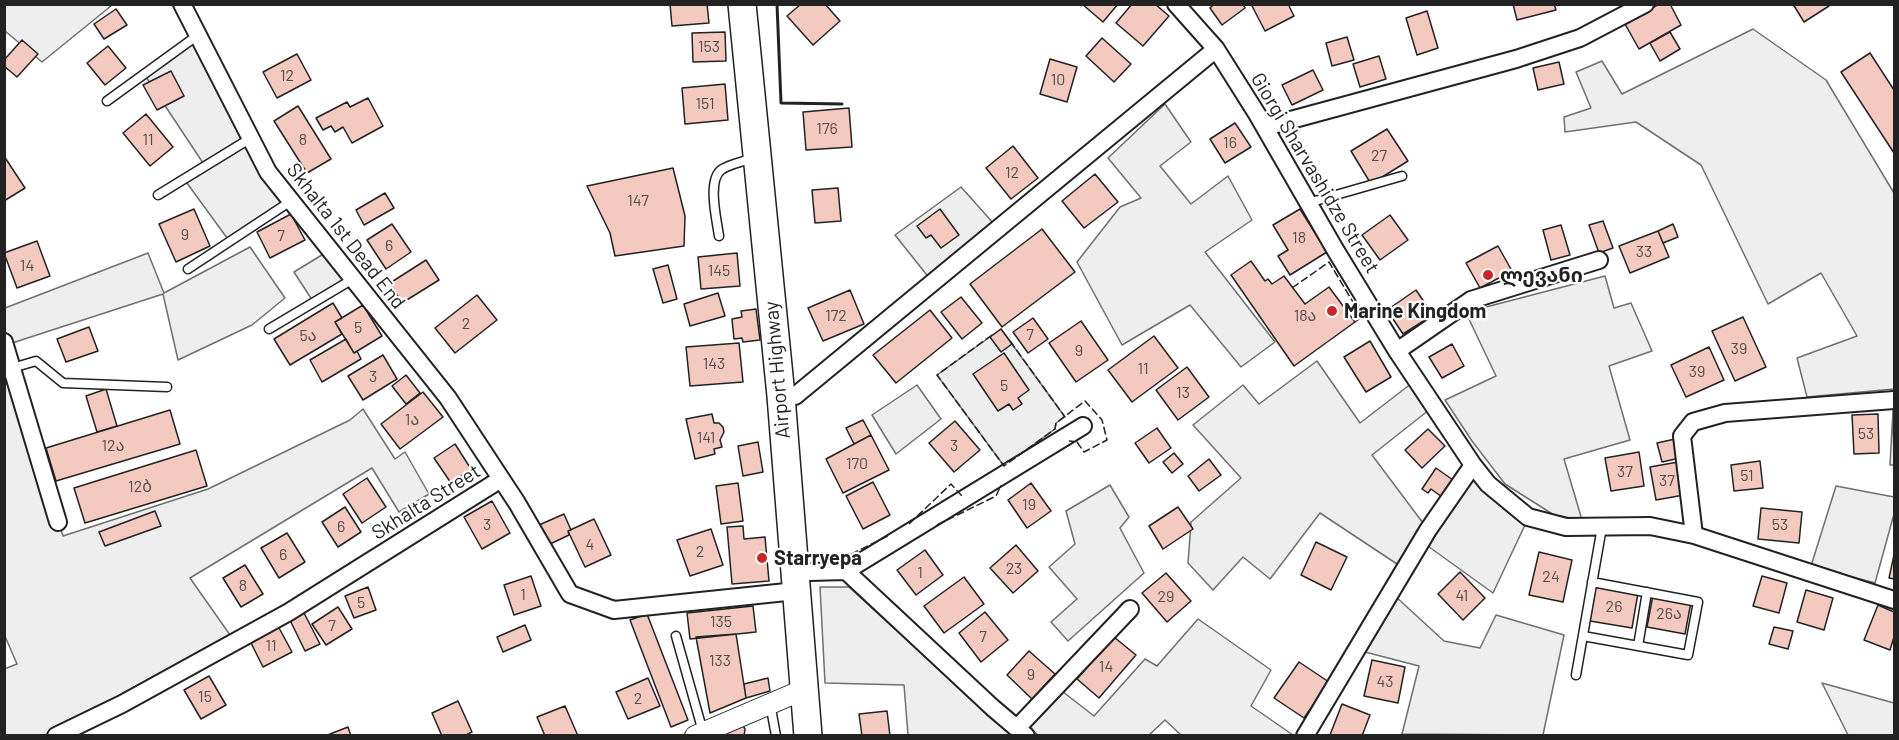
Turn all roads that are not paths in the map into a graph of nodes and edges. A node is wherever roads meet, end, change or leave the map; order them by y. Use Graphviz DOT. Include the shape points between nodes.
graph roads {
  1 [pos="182,4"];
  2 [pos="742,4"];
  3 [pos="758,4"];
  4 [pos="1176,4"];
  5 [pos="1645,4"];
  6 [pos="198,35"];
  7 [pos="1216,49"];
  8 [pos="107,101"];
  9 [pos="1265,127"];
  10 [pos="251,138"];
  11 [pos="756,157"];
  12 [pos="1402,176"];
  13 [pos="158,195"];
  14 [pos="291,201"];
  15 [pos="1308,203"];
  16 [pos="719,236"];
  17 [pos="1599,260"];
  18 [pos="188,269"];
  19 [pos="353,279"];
  20 [pos="269,329"];
  21 [pos="5,344"];
  22 [pos="1397,351"];
  23 [pos="12,368"];
  24 [pos="167,387"];
  25 [pos="795,396"];
  26 [pos="1894,400"];
  27 [pos="1083,426"];
  28 [pos="1473,465"];
  29 [pos="501,479"];
  30 [pos="58,522"];
  31 [pos="1602,527"];
  32 [pos="1694,535"];
  33 [pos="846,571"];
  34 [pos="803,582"];
  35 [pos="1592,582"];
  36 [pos="1647,592"];
  37 [pos="1894,600"];
  38 [pos="1130,609"];
  39 [pos="676,636"];
  40 [pos="1583,636"];
  41 [pos="1638,646"];
  42 [pos="1576,675"];
  43 [pos="805,689"];
  44 [pos="770,703"];
  45 [pos="1021,732"];
  46 [pos="699,734"];
  47 [pos="56,735"];
  48 [pos="776,735"];
  49 [pos="808,735"];
  50 [pos="824,735"];
  51 [pos="1305,735"];
  1 -- 6 [label="street, Skhalta 1st Dead End"];
  2 -- 11 [label="highway, Airport Highway"];
  3 -- 25 [label="highway, Airport Highway"];
  4 -- 7 [label="street, Giorgi Sharvashidze Street"];
  5 -- 9 [label="street" via="1580,38"];
  6 -- 8 [label="lane"];
  6 -- 10 [label="street, Skhalta 1st Dead End"];
  7 -- 9 [label="street, Giorgi Sharvashidze Street"];
  7 -- 25 [label="street"];
  9 -- 15 [label="street, Giorgi Sharvashidze Street"];
  10 -- 13 [label="lane"];
  10 -- 14 [label="street, Skhalta 1st Dead End" via="268,172"];
  11 -- 16 [label="lane" via="715,175"];
  11 -- 34 [label="highway, Airport Highway"];
  12 -- 15 [label="lane"];
  14 -- 18 [label="lane"];
  14 -- 19 [label="street, Skhalta 1st Dead End"];
  15 -- 22 [label="street, Giorgi Sharvashidze Street"];
  17 -- 22 [label="street" via="1471,300"];
  19 -- 20 [label="lane"];
  19 -- 29 [label="street, Skhalta 1st Dead End" via="448,398"];
  21 -- 23 [label="street"];
  22 -- 28 [label="street, Giorgi Sharvashidze Street"];
  23 -- 24 [label="lane" via="36,361 63,383"];
  23 -- 30 [label="street"];
  25 -- 34 [label="highway, Airport Highway"];
  26 -- 32 [label="street" via="1725,413 1693,422 1682,436"];
  27 -- 33 [label="street"];
  28 -- 31 [label="street, Giorgi Sharvashidze Street" via="1488,484 1528,517 1566,527"];
  28 -- 51 [label="street" via="1428,530"];
  29 -- 34 [label="street, Skhalta Street" via="570,594 614,610"];
  29 -- 47 [label="street, Skhalta Street" via="289,612 122,704"];
  31 -- 32 [label="street, Giorgi Sharvashidze Street" via="1650,526"];
  31 -- 35 [label="lane"];
  32 -- 37 [label="street, Giorgi Sharvashidze Street"];
  33 -- 34 [label="street, Skhalta Street"];
  33 -- 45 [label="street"];
  34 -- 43 [label="highway, Airport Highway"];
  34 -- 50 [label="highway, Airport Highway"];
  35 -- 36 [label="lane"];
  35 -- 40 [label="lane"];
  36 -- 41 [label="lane"];
  36 -- 41 [label="lane" via="1698,602 1688,655"];
  38 -- 45 [label="street"];
  39 -- 46 [label="lane"];
  40 -- 41 [label="lane"];
  40 -- 42 [label="lane"];
  43 -- 44 [label="street"];
  43 -- 49 [label="highway, Airport Highway"];
  44 -- 46 [label="street"];
  44 -- 48 [label="lane"];
}
